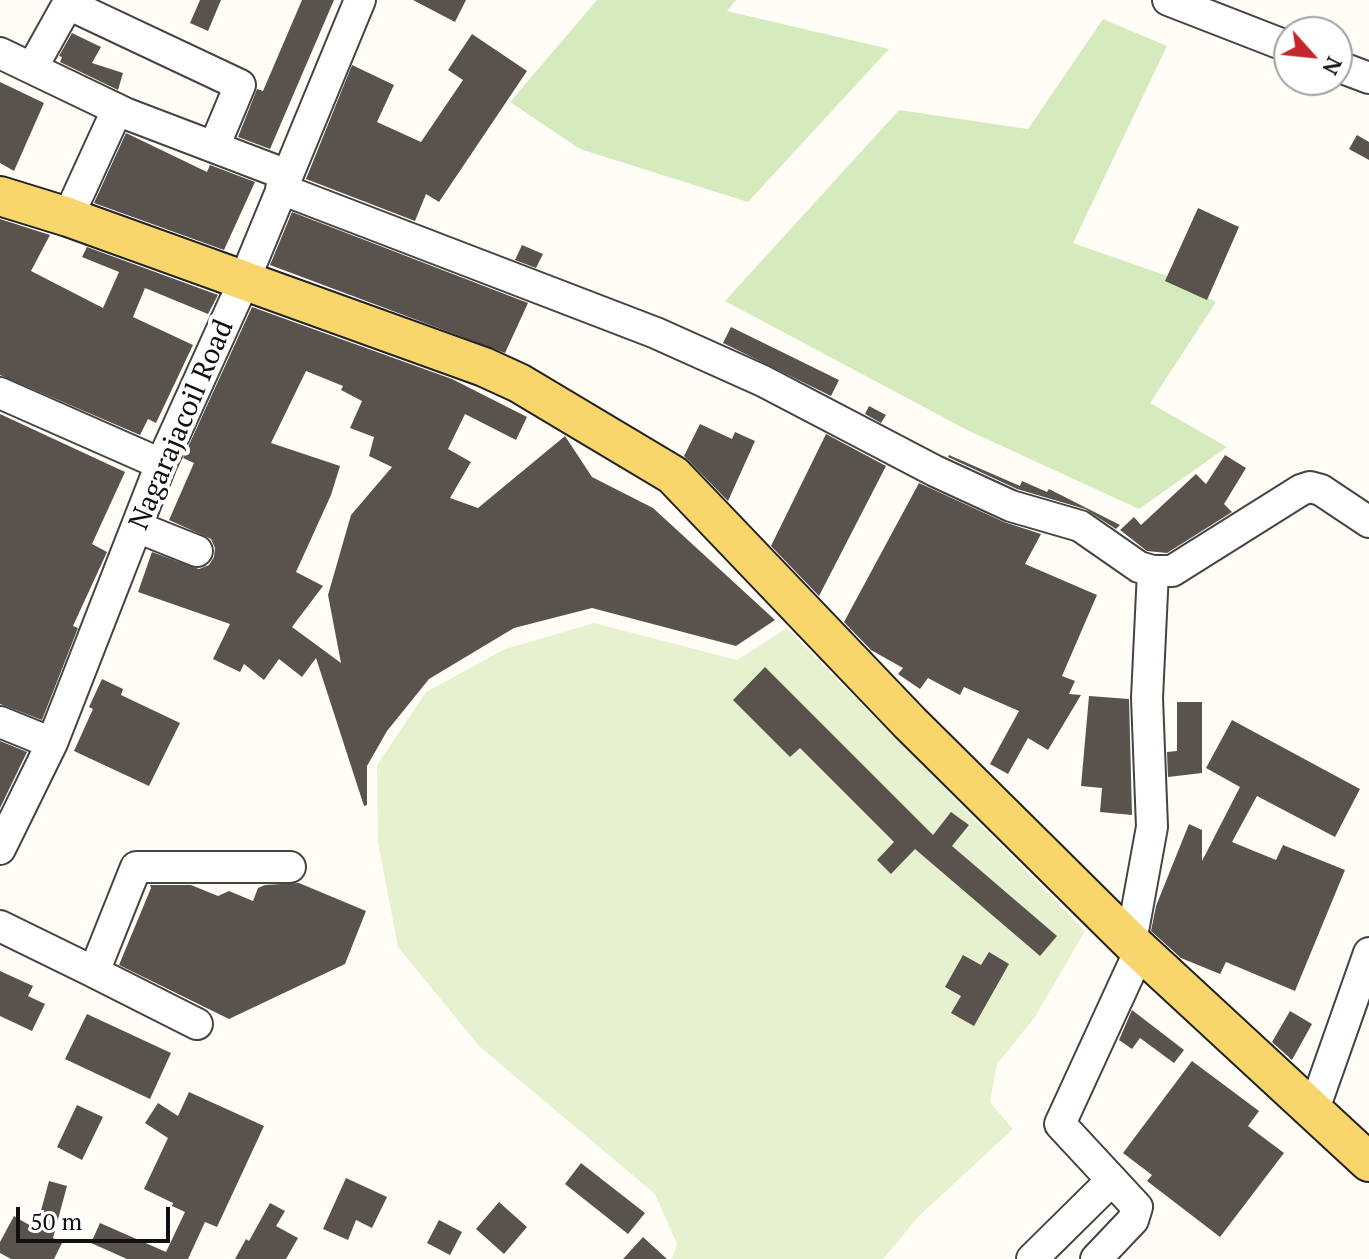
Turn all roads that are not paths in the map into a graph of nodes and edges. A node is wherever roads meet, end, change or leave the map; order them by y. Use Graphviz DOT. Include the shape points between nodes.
graph roads {
  1 [pos="360,0"];
  2 [pos="1168,0"];
  3 [pos="69,2"];
  4 [pos="1273,41"];
  5 [pos="0,53"];
  6 [pos="32,68"];
  7 [pos="117,110"];
  8 [pos="214,147"];
  9 [pos="284,182"];
  10 [pos="0,196"];
  11 [pos="68,217"];
  12 [pos="244,281"];
  13 [pos="0,393"];
  14 [pos="161,464"];
  15 [pos="1369,522"];
  16 [pos="137,527"];
  17 [pos="197,551"];
  18 [pos="1153,571"];
  19 [pos="0,722"];
  20 [pos="52,743"];
  21 [pos="0,849"];
  22 [pos="290,867"];
  23 [pos="0,926"];
  24 [pos="1136,946"];
  25 [pos="1369,953"];
  26 [pos="94,972"];
  27 [pos="197,1024"];
  28 [pos="1314,1109"];
  29 [pos="1369,1162"];
  30 [pos="1112,1180"];
  31 [pos="1032,1259"];
  32 [pos="1096,1259"];
  1 -- 9 [label="street, Nagarajacoil Road"];
  2 -- 4 [label="street"];
  3 -- 6 [label="street"];
  3 -- 8 [label="street" via="240,85"];
  5 -- 6 [label="street"];
  6 -- 7 [label="street"];
  7 -- 8 [label="street"];
  7 -- 11 [label="street"];
  8 -- 9 [label="street"];
  9 -- 12 [label="street, Nagarajacoil Road"];
  9 -- 18 [label="street" via="656,333 763,381 935,471 1046,518 1080,526"];
  10 -- 11 [label="main road"];
  11 -- 12 [label="main road"];
  12 -- 14 [label="street, Nagarajacoil Road"];
  12 -- 24 [label="main road" via="484,367 673,475 910,723"];
  13 -- 14 [label="street"];
  14 -- 16 [label="street, Nagarajacoil Road"];
  15 -- 18 [label="street" via="1310,487 1172,571"];
  16 -- 17 [label="street"];
  16 -- 20 [label="street, Nagarajacoil Road"];
  18 -- 24 [label="street" via="1147,698 1152,827"];
  19 -- 20 [label="street"];
  20 -- 21 [label="street, Nagarajacoil Road"];
  22 -- 26 [label="street" via="136,867"];
  23 -- 26 [label="street"];
  24 -- 28 [label="main road"];
  24 -- 30 [label="street" via="1060,1124"];
  25 -- 28 [label="street"];
  26 -- 27 [label="street"];
  28 -- 29 [label="main road"];
  30 -- 31 [label="street"];
  30 -- 32 [label="street" via="1137,1213"];
}
